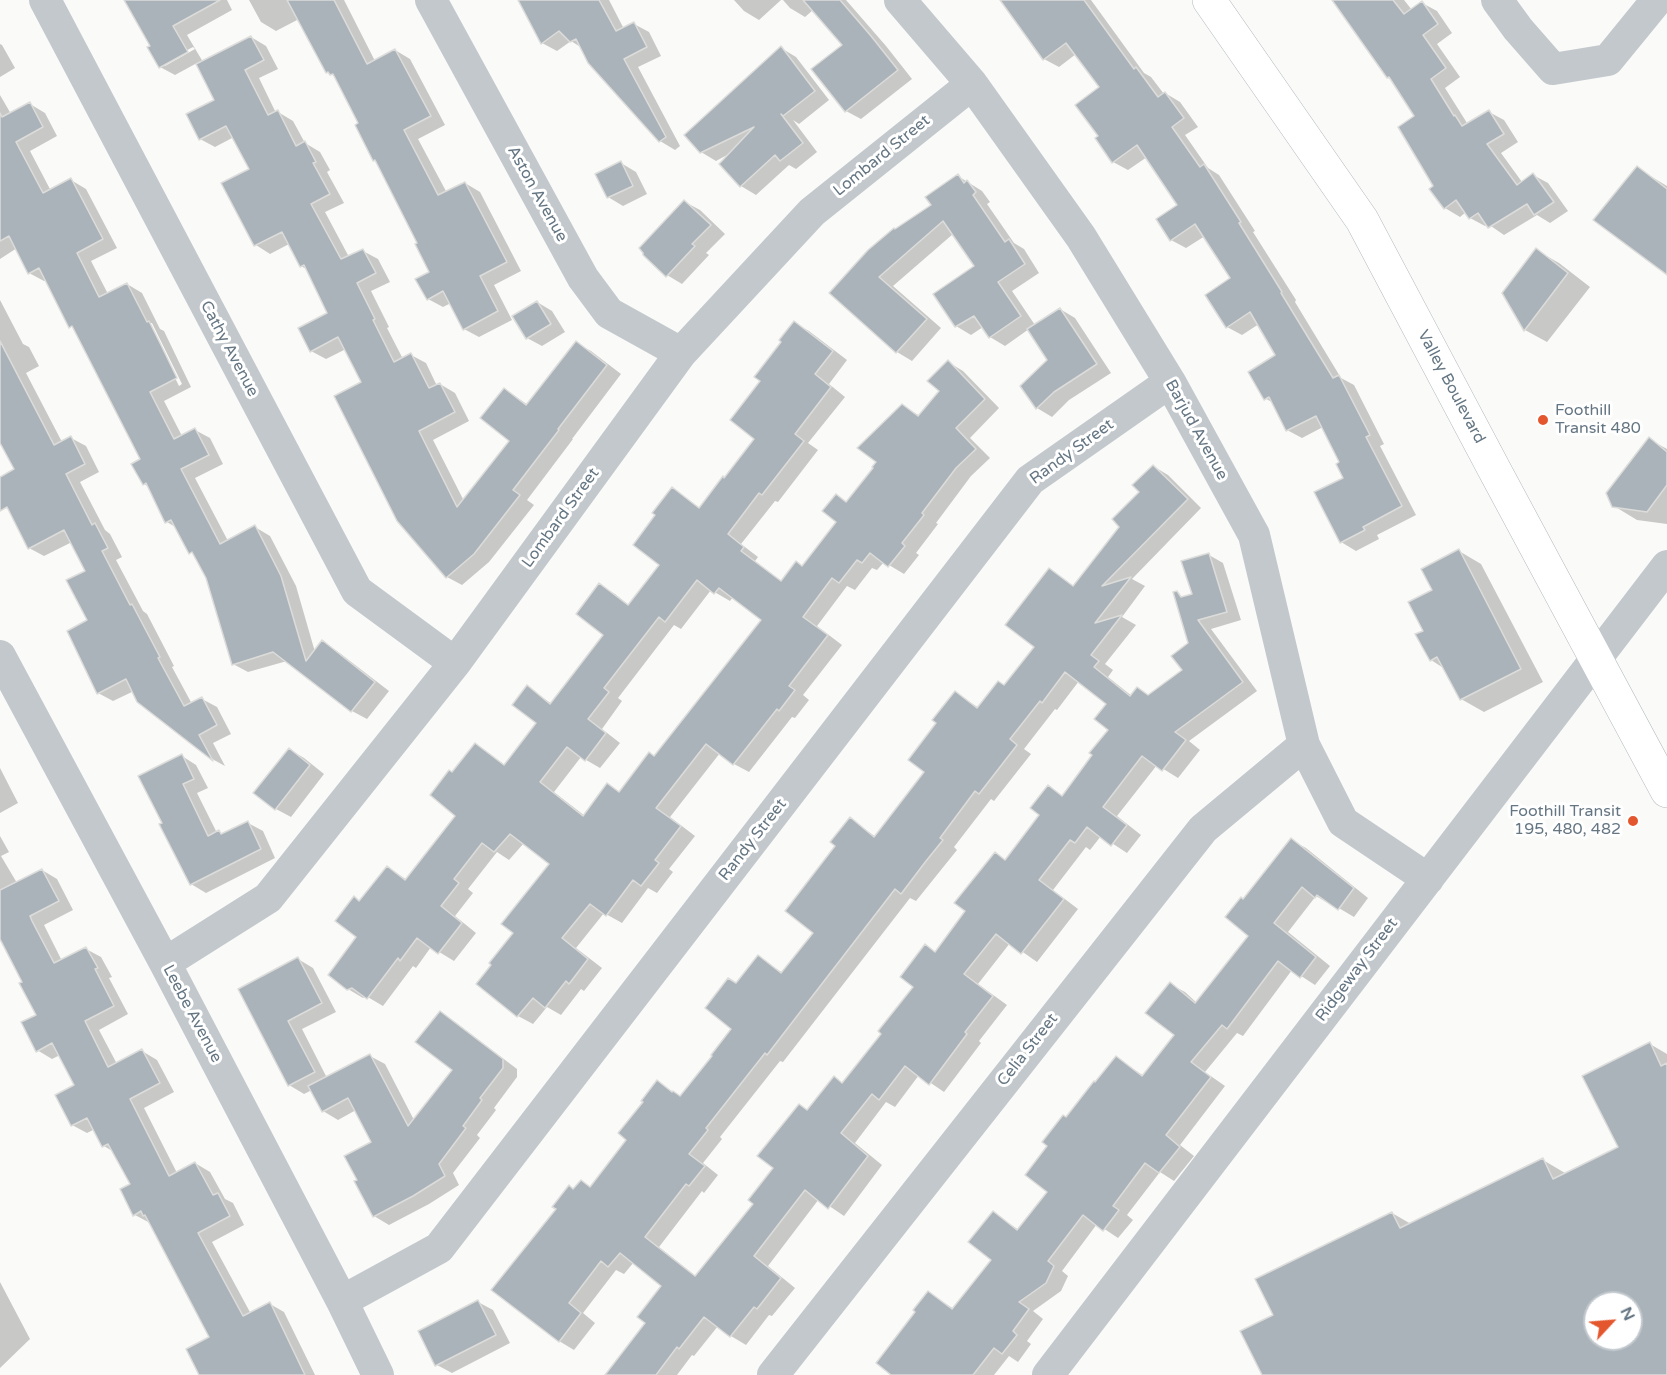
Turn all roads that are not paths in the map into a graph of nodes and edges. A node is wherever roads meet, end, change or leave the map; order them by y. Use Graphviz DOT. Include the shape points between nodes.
graph roads {
  1 [pos="45,0"];
  2 [pos="431,0"];
  3 [pos="900,0"];
  4 [pos="1209,0"];
  5 [pos="1497,0"];
  6 [pos="1657,0"];
  7 [pos="972,84"];
  8 [pos="681,353"];
  9 [pos="1170,382"];
  10 [pos="1667,566"];
  11 [pos="0,656"];
  12 [pos="1597,659"];
  13 [pos="455,663"];
  14 [pos="1304,745"];
  15 [pos="1667,790"];
  16 [pos="1428,879"];
  17 [pos="165,963"];
  18 [pos="342,1301"];
  19 [pos="378,1375"];
  20 [pos="773,1375"];
  21 [pos="1048,1375"];
  1 -- 13 [label="street, Cathy Avenue" via="357,591"];
  2 -- 8 [label="street, Aston Avenue" via="584,278 609,313"];
  3 -- 7 [label="street, Barjud Avenue"];
  4 -- 12 [label="main road, Valley Boulevard" via="1362,220"];
  5 -- 6 [label="street" via="1553,69 1608,60"];
  7 -- 8 [label="street, Lombard Street" via="812,212"];
  7 -- 9 [label="street, Barjud Avenue" via="1081,237"];
  8 -- 13 [label="street, Lombard Street"];
  9 -- 14 [label="street, Barjud Avenue" via="1254,535"];
  9 -- 18 [label="street, Randy Street" via="1030,480 439,1248"];
  10 -- 12 [label="street, Ridgeway Street"];
  11 -- 17 [label="street, Leebe Avenue"];
  12 -- 15 [label="main road, Valley Boulevard"];
  12 -- 16 [label="street, Ridgeway Street"];
  13 -- 17 [label="street, Lombard Street" via="268,898"];
  14 -- 16 [label="street, Barjud Avenue" via="1343,822"];
  14 -- 20 [label="street, Celia Street" via="1203,829"];
  16 -- 21 [label="street, Ridgeway Street"];
  17 -- 18 [label="street, Leebe Avenue"];
  18 -- 19 [label="street, Leebe Avenue"];
}
